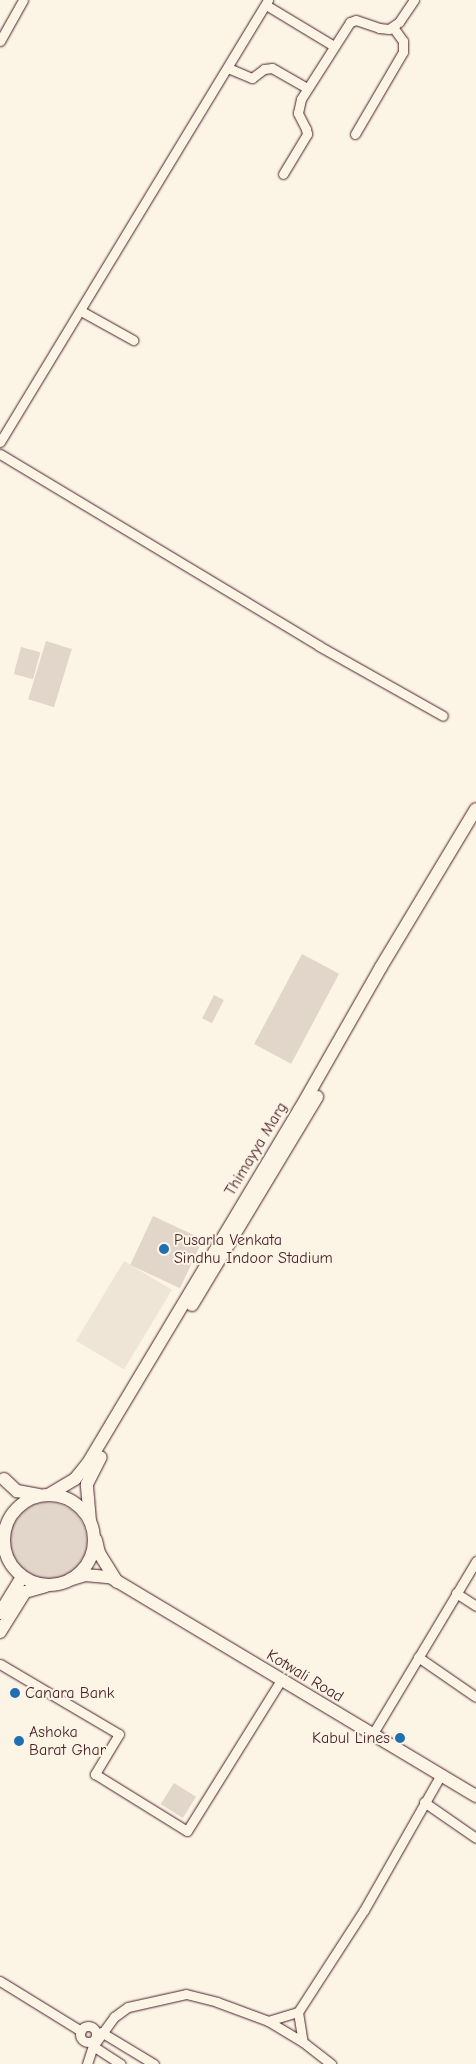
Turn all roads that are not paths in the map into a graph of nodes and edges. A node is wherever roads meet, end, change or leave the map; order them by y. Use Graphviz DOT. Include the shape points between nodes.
graph roads {
  1 [pos="23,0"];
  2 [pos="414,0"];
  3 [pos="267,3"];
  4 [pos="393,27"];
  5 [pos="0,41"];
  6 [pos="334,46"];
  7 [pos="228,68"];
  8 [pos="307,88"];
  9 [pos="354,134"];
  10 [pos="283,174"];
  11 [pos="81,311"];
  12 [pos="133,340"];
  13 [pos="0,442"];
  14 [pos="0,454"];
  15 [pos="443,716"];
  16 [pos="476,809"];
  17 [pos="476,825"];
  18 [pos="304,1112"];
  19 [pos="2,1477"];
  20 [pos="46,1495"];
  21 [pos="8,1516"];
  22 [pos="92,1526"];
  23 [pos="2,1549"];
  24 [pos="476,1561"];
  25 [pos="22,1577"];
  26 [pos="72,1579"];
  27 [pos="117,1582"];
  28 [pos="48,1585"];
  29 [pos="456,1594"];
  30 [pos="476,1606"];
  31 [pos="0,1613"];
  32 [pos="0,1632"];
  33 [pos="418,1657"];
  34 [pos="0,1664"];
  35 [pos="280,1680"];
  36 [pos="476,1697"];
  37 [pos="372,1735"];
  38 [pos="440,1776"];
  39 [pos="476,1796"];
  40 [pos="424,1802"];
  41 [pos="476,1838"];
  42 [pos="0,1981"];
  43 [pos="298,2012"];
  44 [pos="268,2021"];
  45 [pos="102,2032"];
  46 [pos="94,2042"];
  47 [pos="303,2042"];
  48 [pos="148,2062"];
  49 [pos="88,2064"];
  50 [pos="121,2064"];
  51 [pos="331,2064"];
  1 -- 5 [label="street"];
  2 -- 4 [label="street"];
  3 -- 6 [label="street"];
  3 -- 7 [label="street"];
  4 -- 6 [label="street" via="379,28 353,20"];
  4 -- 9 [label="street" via="403,41 403,52"];
  6 -- 8 [label="street"];
  7 -- 8 [label="street" via="252,78 264,69 272,68"];
  7 -- 11 [label="street"];
  8 -- 10 [label="street" via="298,108 306,134"];
  11 -- 12 [label="street"];
  11 -- 13 [label="street"];
  14 -- 15 [label="street" via="319,646"];
  16 -- 18 [label="street, Thimayya Marg" via="381,967"];
  17 -- 18 [label="street, Thimayya Marg"];
  18 -- 20 [label="street, Thimayya Marg" via="88,1463 75,1479"];
  18 -- 22 [label="street, Thimayya Marg" via="94,1468 87,1484"];
  19 -- 20 [label="street" via="17,1490"];
  19 -- 21 [label="street" via="10,1495"];
  20 -- 21 [label="street" via="26,1501"];
  20 -- 22 [label="street" via="74,1502"];
  21 -- 23 [label="street"];
  22 -- 26 [label="street" via="94,1545 90,1558"];
  22 -- 27 [label="street" via="99,1553"];
  23 -- 25 [label="street"];
  24 -- 29 [label="street"];
  25 -- 28 [label="street"];
  25 -- 31 [label="street"];
  26 -- 27 [label="street" via="85,1574 110,1577"];
  26 -- 28 [label="street"];
  27 -- 35 [label="street, Kotwali Road"];
  28 -- 32 [label="street" via="25,1592"];
  29 -- 30 [label="street"];
  29 -- 33 [label="street"];
  33 -- 36 [label="street"];
  33 -- 37 [label="street"];
  34 -- 35 [label="street" via="119,1734 95,1774 187,1831"];
  35 -- 37 [label="street, Kotwali Road"];
  37 -- 38 [label="street, Kotwali Road"];
  38 -- 39 [label="street, Kotwali Road"];
  38 -- 40 [label="street"];
  40 -- 41 [label="street"];
  40 -- 43 [label="street" via="364,1910"];
  42 -- 46 [label="street" via="80,2031 84,2041"];
  43 -- 44 [label="street"];
  43 -- 47 [label="street"];
  44 -- 45 [label="street" via="186,1994 128,2007"];
  44 -- 47 [label="street"];
  45 -- 46 [label="street"];
  45 -- 48 [label="street"];
  46 -- 49 [label="street"];
  46 -- 50 [label="street"];
  47 -- 51 [label="street"];
}
